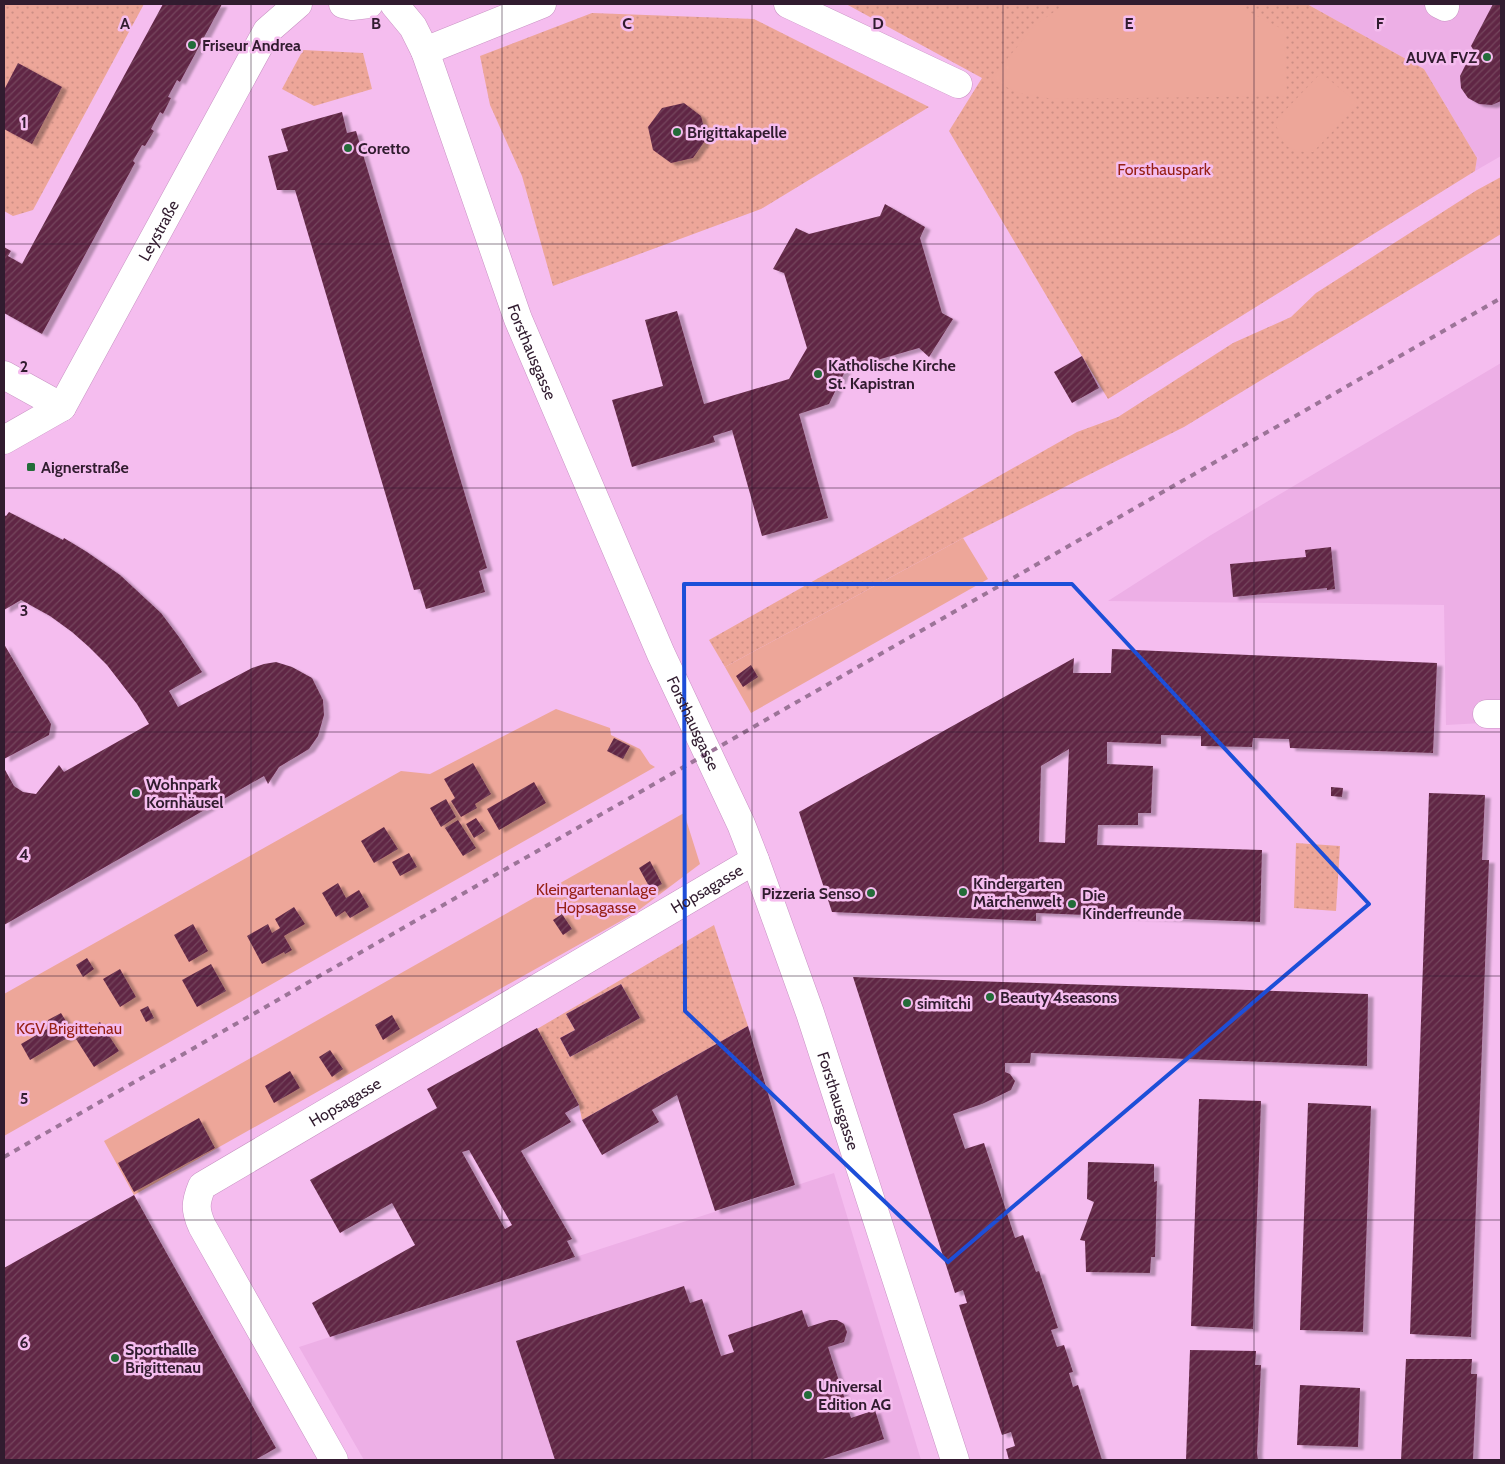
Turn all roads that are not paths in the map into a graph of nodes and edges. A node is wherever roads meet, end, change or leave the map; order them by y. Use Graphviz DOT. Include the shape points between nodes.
graph roads {
  1 [pos="298,4"];
  2 [pos="343,4"];
  3 [pos="369,4"];
  4 [pos="394,4"];
  5 [pos="542,4"];
  6 [pos="788,4"];
  7 [pos="425,51"];
  8 [pos="958,84"];
  9 [pos="4,375"];
  10 [pos="62,407"];
  11 [pos="4,440"];
  12 [pos="755,860"];
  13 [pos="334,1460"];
  14 [pos="955,1460"];
  1 -- 10 [label="street, Leystraße" via="268,31"];
  2 -- 3 [label="street"];
  4 -- 7 [label="street, Forsthausgasse" via="413,27"];
  5 -- 7 [label="street"];
  6 -- 8 [label="street"];
  7 -- 12 [label="street, Forsthausgasse" via="518,319 661,654"];
  9 -- 10 [label="street"];
  10 -- 11 [label="street"];
  12 -- 13 [label="street, Hopsagasse" via="202,1186 196,1200 202,1226"];
  12 -- 14 [label="street, Forsthausgasse" via="810,1013"];
}
